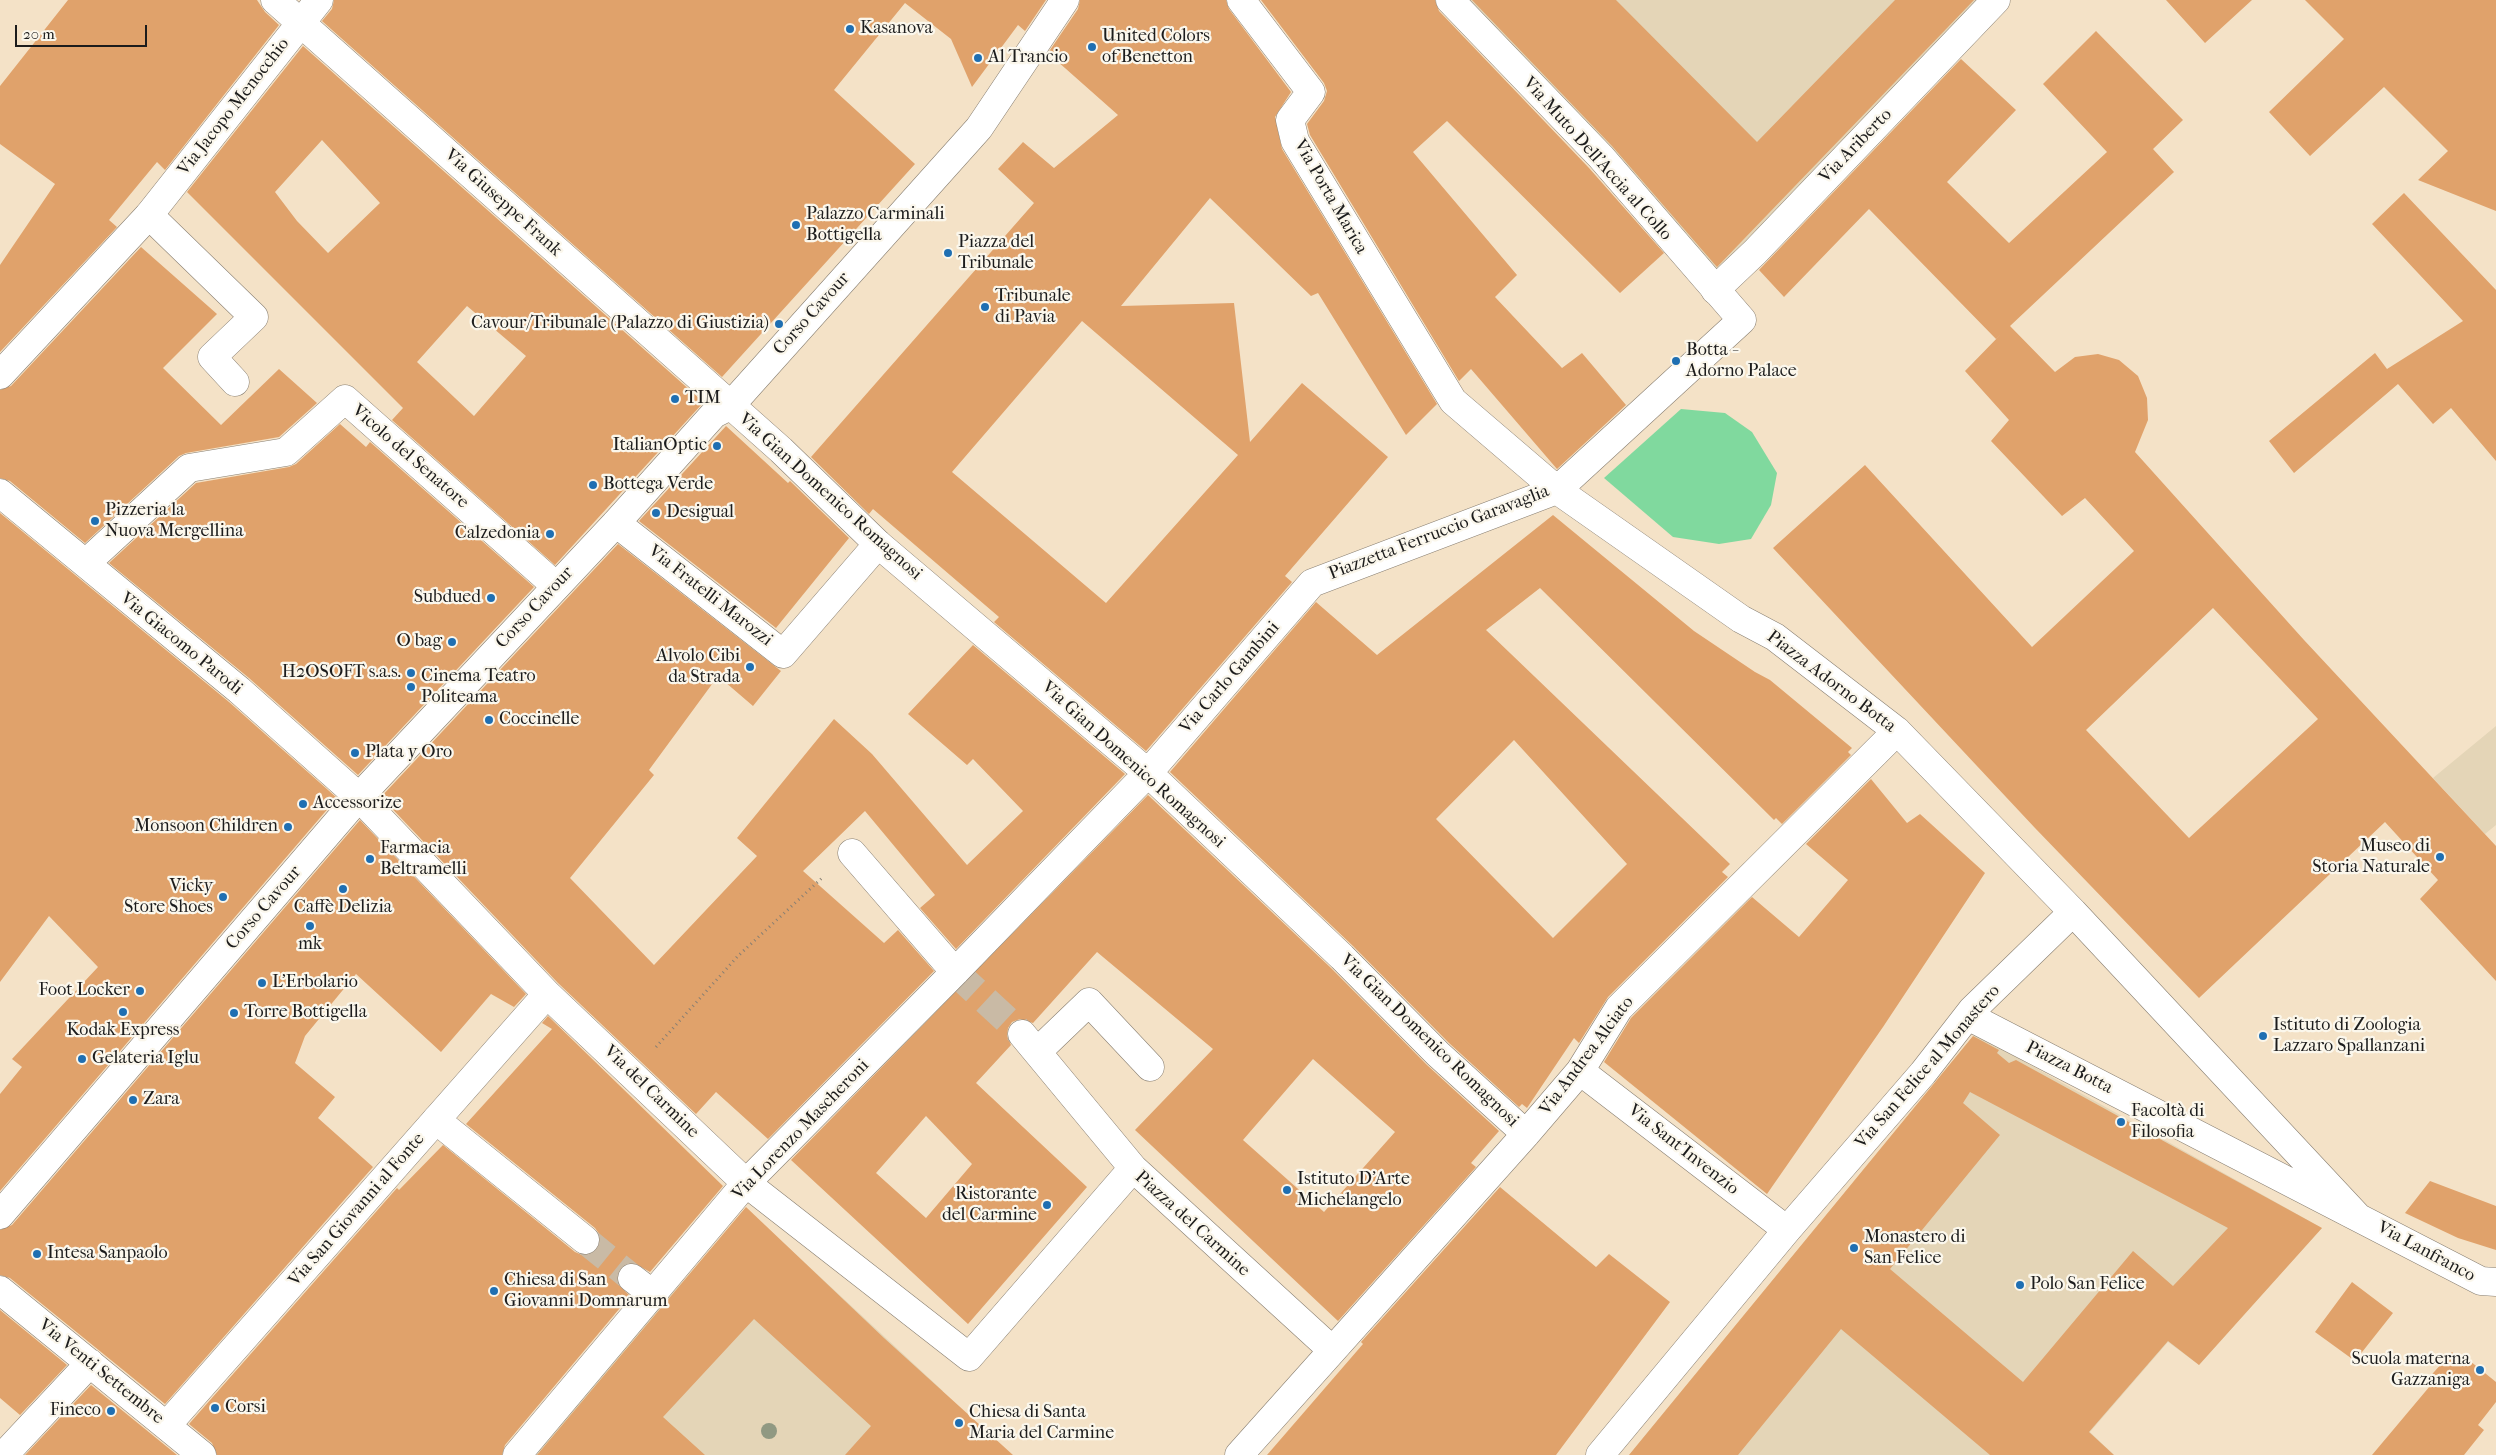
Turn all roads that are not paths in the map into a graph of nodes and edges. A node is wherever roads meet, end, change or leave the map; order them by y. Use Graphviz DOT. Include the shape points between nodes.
graph roads {
  1 [pos="275,0"];
  2 [pos="319,0"];
  3 [pos="1065,0"];
  4 [pos="1241,0"];
  5 [pos="1450,0"];
  6 [pos="1996,0"];
  7 [pos="300,23"];
  8 [pos="149,215"];
  9 [pos="1715,290"];
  10 [pos="0,375"];
  11 [pos="235,382"];
  12 [pos="1453,401"];
  13 [pos="730,406"];
  14 [pos="1557,490"];
  15 [pos="0,493"];
  16 [pos="616,523"];
  17 [pos="878,544"];
  18 [pos="86,562"];
  19 [pos="1312,583"];
  20 [pos="556,586"];
  21 [pos="1897,731"];
  22 [pos="1148,773"];
  23 [pos="360,797"];
  24 [pos="852,853"];
  25 [pos="2073,912"];
  26 [pos="956,972"];
  27 [pos="547,994"];
  28 [pos="1968,1016"];
  29 [pos="1150,1067"];
  30 [pos="1580,1070"];
  31 [pos="436,1120"];
  32 [pos="1526,1134"];
  33 [pos="1133,1168"];
  34 [pos="746,1184"];
  35 [pos="0,1215"];
  36 [pos="2357,1216"];
  37 [pos="1787,1230"];
  38 [pos="585,1240"];
  39 [pos="632,1278"];
  40 [pos="2496,1282"];
  41 [pos="0,1290"];
  42 [pos="654,1295"];
  43 [pos="1332,1350"];
  44 [pos="970,1357"];
  45 [pos="90,1363"];
  46 [pos="167,1425"];
  47 [pos="4,1455"];
  48 [pos="202,1455"];
  49 [pos="517,1455"];
  50 [pos="1239,1455"];
  51 [pos="1600,1455"];
  1 -- 7 [label="street, Via Giuseppe Frank"];
  2 -- 7 [label="street, Via Jacopo Menocchio"];
  3 -- 13 [label="street, Corso Cavour" via="979,128"];
  4 -- 12 [label="street, Via Porta Marica" via="1310,92 1290,120 1295,141"];
  5 -- 9 [label="street, Via Muto Dell'Accia al Collo" via="1601,157"];
  6 -- 9 [label="street, Via Ariberto"];
  7 -- 8 [label="street, Via Jacopo Menocchio"];
  7 -- 13 [label="street, Via Giuseppe Frank"];
  8 -- 10 [label="street, Via Jacopo Menocchio"];
  8 -- 11 [label="street" via="254,317 212,357"];
  9 -- 14 [label="street, Via Muto Dell'Accia al Collo" via="1742,320"];
  12 -- 14 [label="street, Piazzetta Ferruccio Garavaglia"];
  13 -- 16 [label="street, Corso Cavour" via="714,414"];
  13 -- 17 [label="street, Via Gian Domenico Romagnosi" via="781,450"];
  14 -- 19 [label="street, Piazzetta Ferruccio Garavaglia"];
  14 -- 21 [label="street, Piazza Adorno Botta" via="1741,619 1775,637"];
  15 -- 18 [label="street, Via Giacomo Parodi"];
  16 -- 17 [label="street, Via Fratelli Marozzi" via="783,654"];
  16 -- 20 [label="street, Corso Cavour"];
  17 -- 22 [label="street, Via Gian Domenico Romagnosi"];
  18 -- 20 [label="street, Vicolo del Senatore" via="189,468 286,452 345,399"];
  18 -- 23 [label="street, Via Giacomo Parodi" via="103,580 239,690"];
  19 -- 22 [label="street, Via Carlo Gambini"];
  20 -- 23 [label="street, Corso Cavour"];
  21 -- 25 [label="street, Piazza Adorno Botta"];
  21 -- 30 [label="street, Via Andrea Alciato" via="1619,1008"];
  22 -- 26 [label="street, Via Lorenzo Mascheroni"];
  22 -- 32 [label="street, Via Gian Domenico Romagnosi" via="1342,957 1438,1054"];
  23 -- 27 [label="street, Via del Carmine"];
  23 -- 35 [label="street, Corso Cavour"];
  24 -- 26 [label="street"];
  25 -- 28 [label="street, Via San Felice al Monastero"];
  25 -- 36 [label="street"];
  26 -- 34 [label="street, Via Lorenzo Mascheroni"];
  27 -- 31 [label="street, Via San Giovanni al Fonte"];
  27 -- 34 [label="street, Via del Carmine"];
  28 -- 36 [label="street, Piazza Botta"];
  28 -- 37 [label="street, Via San Felice al Monastero"];
  29 -- 33 [label="street" via="1089,1002 1029,1043"];
  30 -- 32 [label="street, Via Andrea Alciato"];
  30 -- 37 [label="street, Via Sant'Invenzio"];
  31 -- 38 [label="street"];
  31 -- 46 [label="street, Via San Giovanni al Fonte"];
  32 -- 43 [label="street, Via Andrea Alciato"];
  33 -- 43 [label="street, Piazza del Carmine"];
  33 -- 44 [label="street, Piazza del Carmine"];
  34 -- 42 [label="street, Via Lorenzo Mascheroni"];
  34 -- 44 [label="street, Via del Carmine"];
  36 -- 40 [label="street, Via Lanfranco" via="2481,1282"];
  37 -- 51 [label="street, Via San Felice al Monastero"];
  39 -- 42 [label="street"];
  41 -- 45 [label="street, Via Venti Settembre"];
  42 -- 49 [label="street, Via Lorenzo Mascheroni"];
  43 -- 50 [label="street"];
  45 -- 46 [label="street, Via Venti Settembre"];
  45 -- 47 [label="street"];
  46 -- 48 [label="street, Via Venti Settembre"];
}
